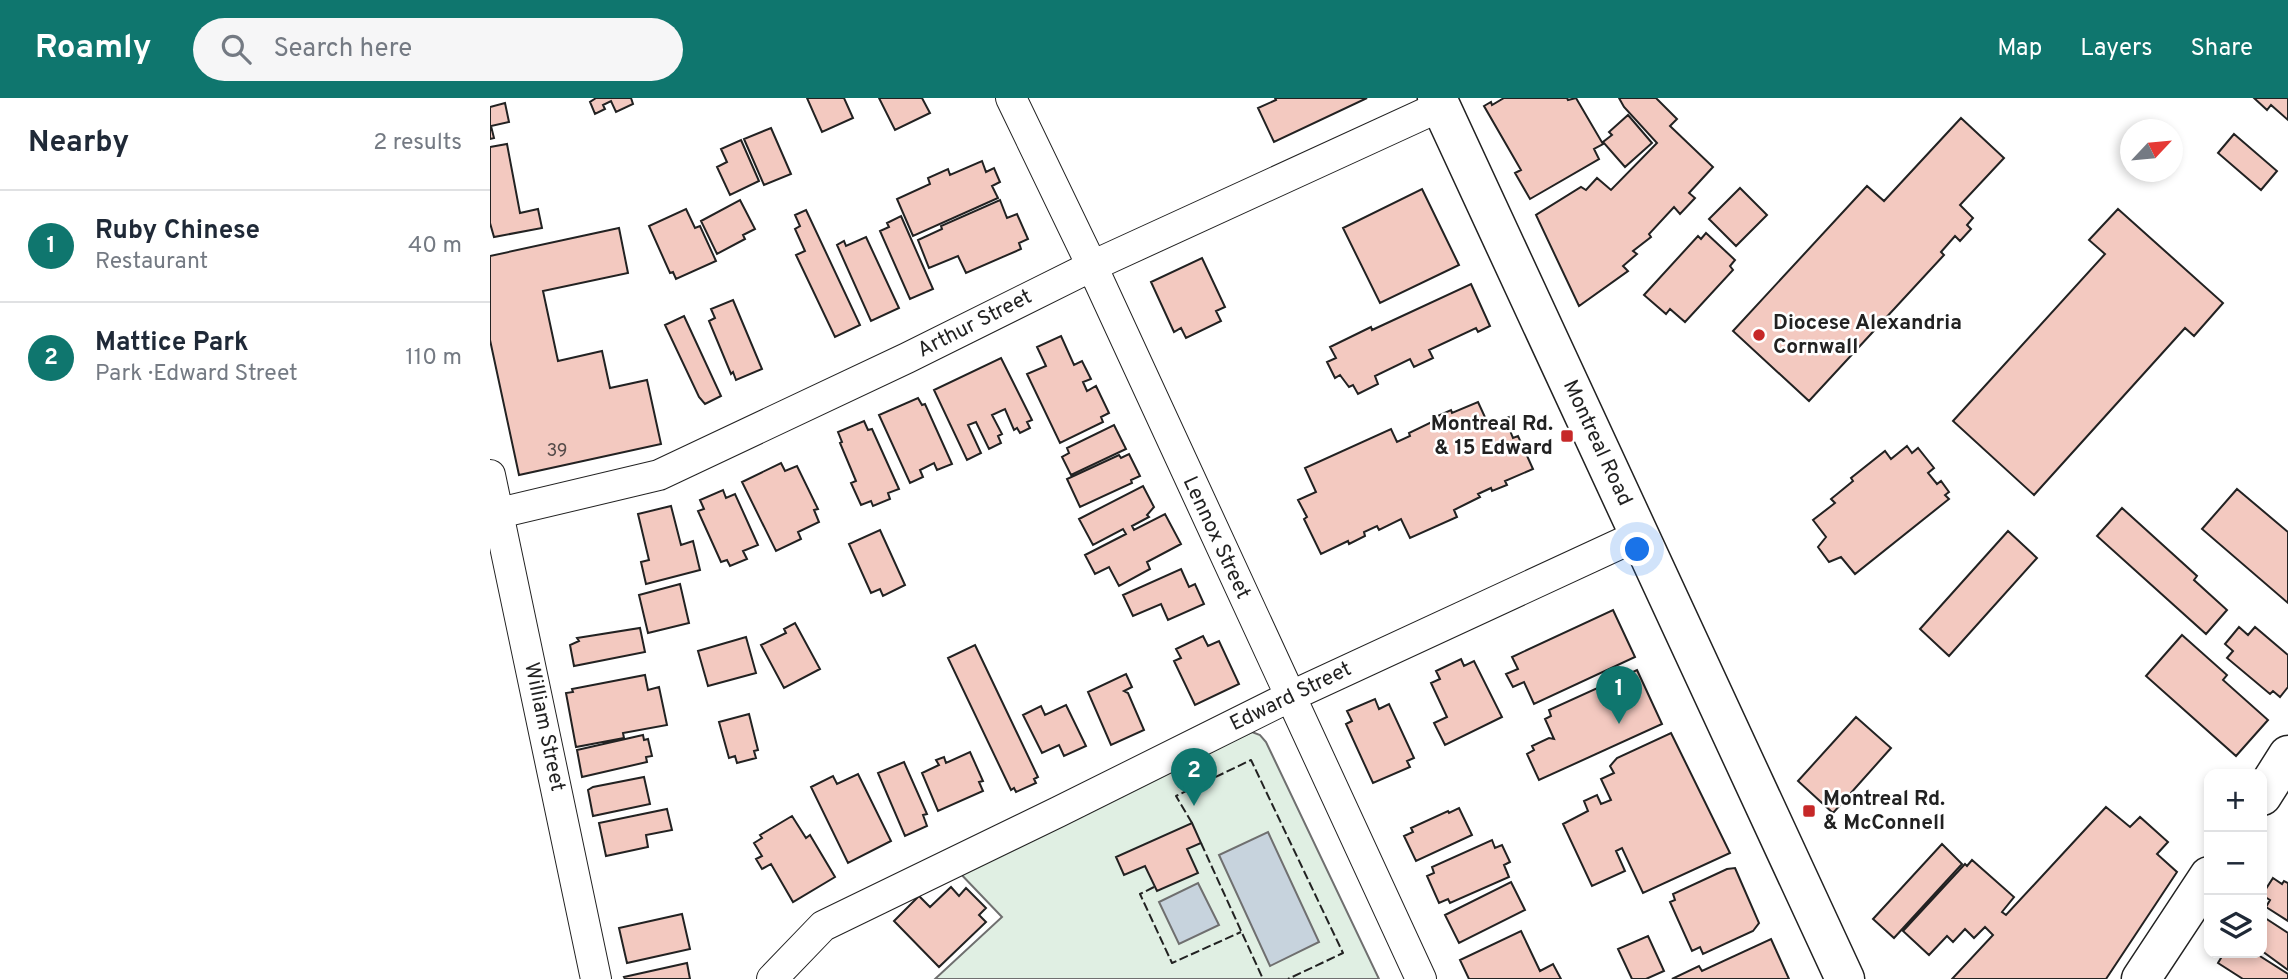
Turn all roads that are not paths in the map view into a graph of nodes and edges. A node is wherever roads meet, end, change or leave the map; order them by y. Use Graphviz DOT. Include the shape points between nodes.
graph roads {
  1 [pos="1011,98"];
  2 [pos="1439,102"];
  3 [pos="1091,266"];
  4 [pos="490,475"];
  5 [pos="499,513"];
  6 [pos="1639,535"];
  7 [pos="1289,697"];
  8 [pos="2288,755"];
  9 [pos="2267,788"];
  10 [pos="2204,884"];
  11 [pos="596,979"];
  12 [pos="772,979"];
  13 [pos="1421,979"];
  14 [pos="1845,979"];
  15 [pos="2141,979"];
  1 -- 3 [label="street, Lennox Street"];
  2 -- 3 [label="street, Arthur Street"];
  2 -- 6 [label="main road, Montreal Road"];
  3 -- 5 [label="street, Arthur Street" via="659,475"];
  3 -- 7 [label="street, Lennox Street"];
  4 -- 5 [label="street, William Street"];
  5 -- 11 [label="street, William Street"];
  6 -- 7 [label="street, Edward Street"];
  6 -- 14 [label="main road, Montreal Road"];
  7 -- 12 [label="street, Edward Street" via="822,926"];
  7 -- 13 [label="street, Lennox Street"];
  8 -- 9 [label="main road"];
  10 -- 15 [label="main road"];
}
